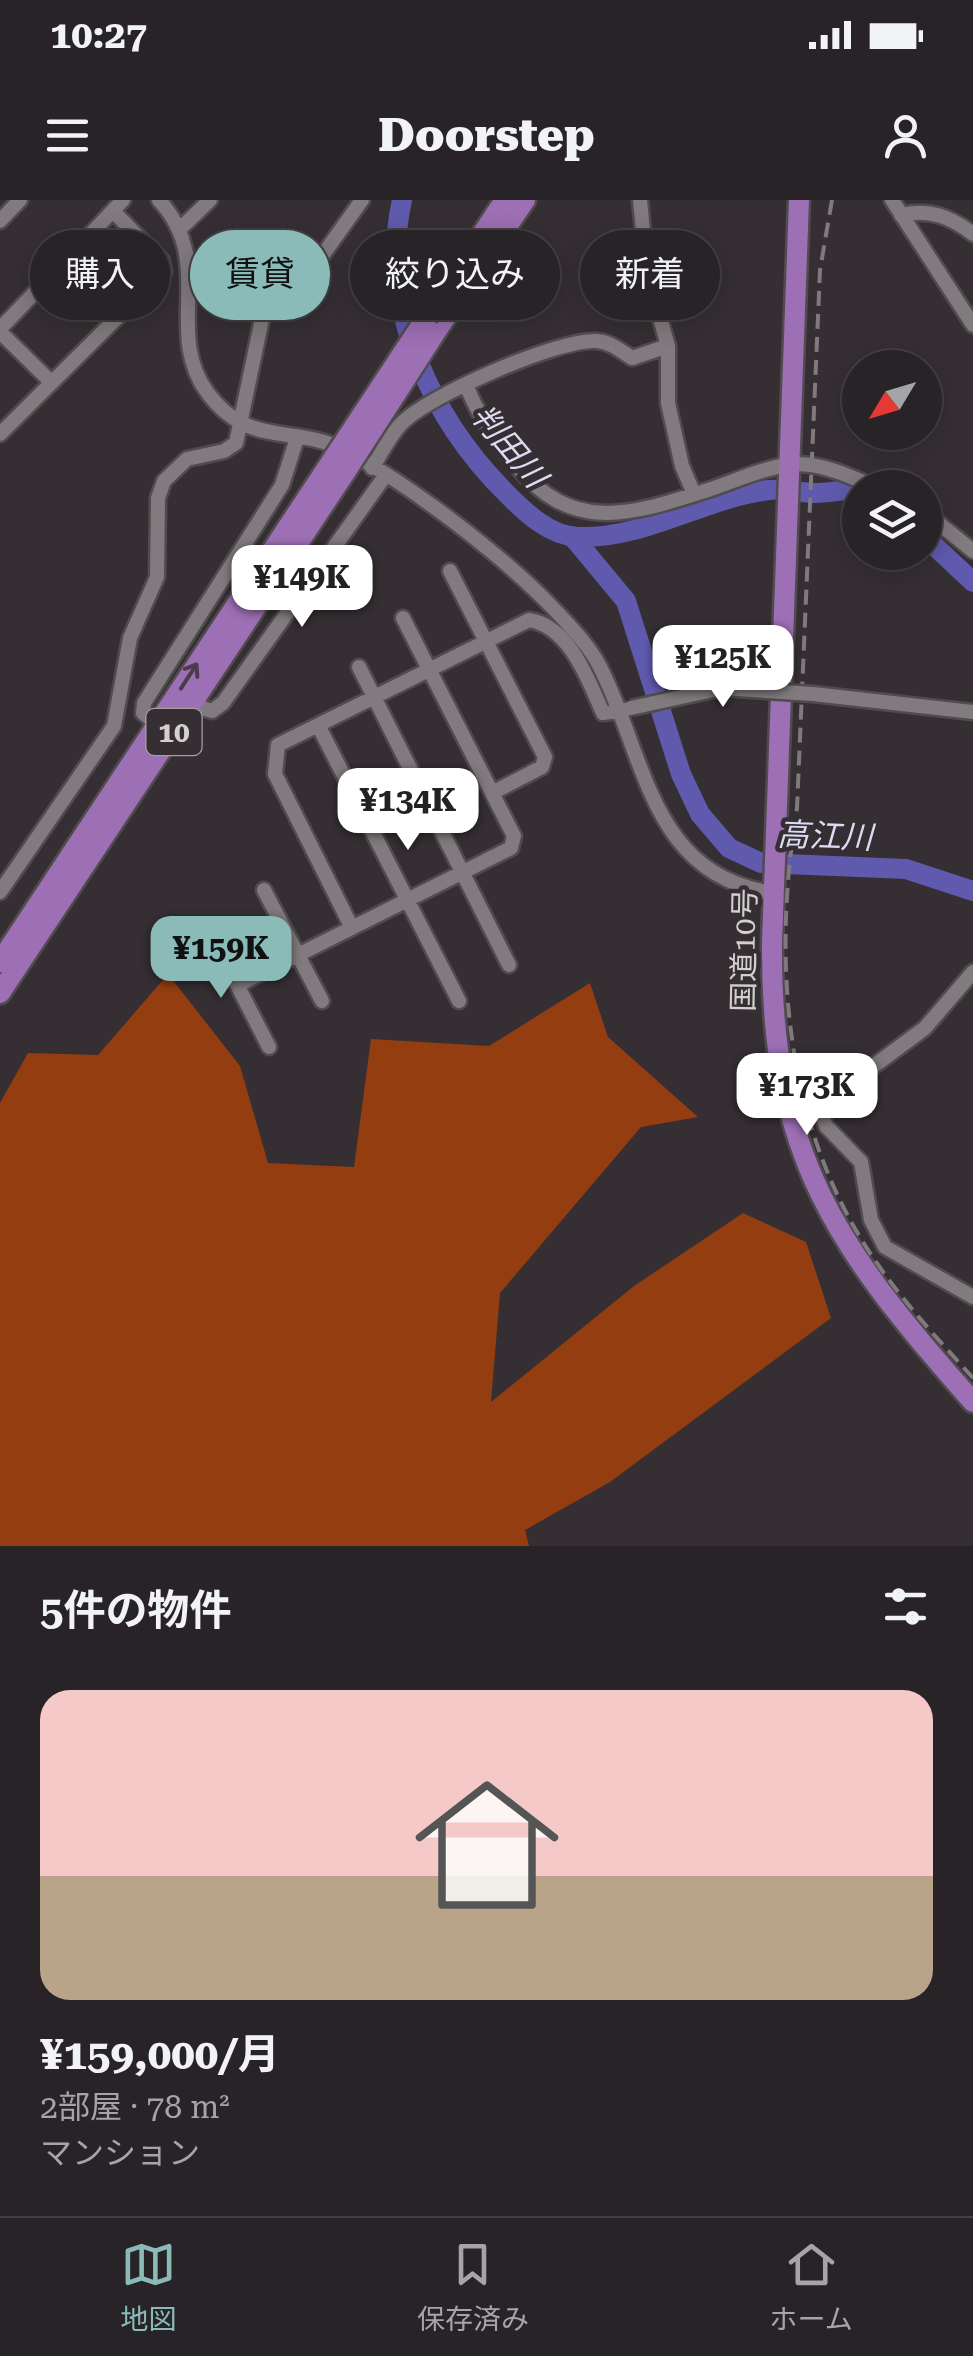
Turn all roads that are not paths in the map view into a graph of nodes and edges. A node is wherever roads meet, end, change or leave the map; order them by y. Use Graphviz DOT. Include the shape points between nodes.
graph roads {
  1 [pos="20,200"];
  2 [pos="159,200"];
  3 [pos="210,200"];
  4 [pos="362,200"];
  5 [pos="505,200"];
  6 [pos="525,200"];
  7 [pos="640,200"];
  8 [pos="799,200"];
  9 [pos="892,200"];
  10 [pos="118,205"];
  11 [pos="901,215"];
  12 [pos="0,221"];
  13 [pos="181,228"];
  14 [pos="973,234"];
  15 [pos="973,325"];
  16 [pos="0,330"];
  17 [pos="668,346"];
  18 [pos="51,382"];
  19 [pos="463,386"];
  20 [pos="242,426"];
  21 [pos="0,434"];
  22 [pos="297,438"];
  23 [pos="338,466"];
  24 [pos="790,467"];
  25 [pos="378,472"];
  26 [pos="842,474"];
  27 [pos="694,494"];
  28 [pos="942,526"];
  29 [pos="973,551"];
  30 [pos="450,571"];
  31 [pos="403,618"];
  32 [pos="486,640"];
  33 [pos="359,667"];
  34 [pos="429,669"];
  35 [pos="375,697"];
  36 [pos="192,705"];
  37 [pos="625,710"];
  38 [pos="973,712"];
  39 [pos="158,724"];
  40 [pos="318,725"];
  41 [pos="492,794"];
  42 [pos="463,872"];
  43 [pos="774,886"];
  44 [pos="264,890"];
  45 [pos="0,892"];
  46 [pos="407,900"];
  47 [pos="352,928"];
  48 [pos="212,936"];
  49 [pos="298,955"];
  50 [pos="0,962"];
  51 [pos="509,966"];
  52 [pos="973,972"];
  53 [pos="238,985"];
  54 [pos="0,993"];
  55 [pos="322,1001"];
  56 [pos="458,1001"];
  57 [pos="270,1047"];
  58 [pos="973,1298"];
  59 [pos="973,1402"];
  1 -- 12 [label="street"];
  2 -- 13 [label="street"];
  3 -- 13 [label="street"];
  4 -- 20 [label="street" via="322,256 268,290"];
  5 -- 23 [label="highway, 10, bridge"];
  6 -- 23 [label="highway, 10, bridge"];
  7 -- 17 [label="street" via="647,272"];
  8 -- 24 [label="highway, 国道10号"];
  9 -- 11 [label="street"];
  10 -- 16 [label="street"];
  10 -- 18 [label="street" via="164,271"];
  11 -- 14 [label="street" via="932,213"];
  11 -- 15 [label="street"];
  13 -- 20 [label="street" via="191,270 194,365 207,392"];
  16 -- 18 [label="street"];
  17 -- 19 [label="street" via="632,358 603,342 579,343 540,352"];
  17 -- 27 [label="street" via="668,403"];
  18 -- 21 [label="street"];
  19 -- 25 [label="street" via="399,426"];
  19 -- 27 [label="street" via="495,440 557,504 614,514"];
  20 -- 22 [label="street"];
  20 -- 45 [label="street" via="230,448 187,459 164,481 157,578 130,638 114,726"];
  22 -- 25 [label="street" via="336,446"];
  22 -- 39 [label="street" via="282,485 144,703 143,713"];
  23 -- 36 [label="highway, 10"];
  39 -- 23 [label="highway, 10, one-way"];
  24 -- 26 [label="street"];
  24 -- 27 [label="street"];
  24 -- 43 [label="highway, 国道10号"];
  25 -- 36 [label="street" via="223,703 212,711"];
  25 -- 37 [label="street" via="538,593 596,661"];
  28 -- 29 [label="street"];
  30 -- 32 [label="street"];
  31 -- 34 [label="street"];
  32 -- 34 [label="street"];
  32 -- 37 [label="street" via="524,622 540,623 586,672 604,714"];
  32 -- 41 [label="street" via="546,763"];
  33 -- 35 [label="street"];
  34 -- 35 [label="street"];
  34 -- 41 [label="street"];
  35 -- 40 [label="street"];
  35 -- 42 [label="street"];
  36 -- 54 [label="highway, 10"];
  37 -- 38 [label="street, bridge" via="722,688"];
  37 -- 43 [label="street" via="650,798 691,854 719,877"];
  39 -- 50 [label="highway, 10"];
  40 -- 46 [label="street"];
  40 -- 47 [label="street" via="278,746 275,774"];
  41 -- 42 [label="street" via="514,841"];
  42 -- 46 [label="street"];
  42 -- 51 [label="street"];
  43 -- 59 [label="highway, 国道10号" via="774,1042 807,1165 862,1269"];
  44 -- 49 [label="street"];
  46 -- 47 [label="street"];
  46 -- 56 [label="street"];
  47 -- 49 [label="street"];
  48 -- 53 [label="street"];
  49 -- 53 [label="street"];
  49 -- 55 [label="street"];
  52 -- 58 [label="street" via="925,1028 820,1112 861,1162 871,1220 885,1247"];
  53 -- 57 [label="street"];
}
